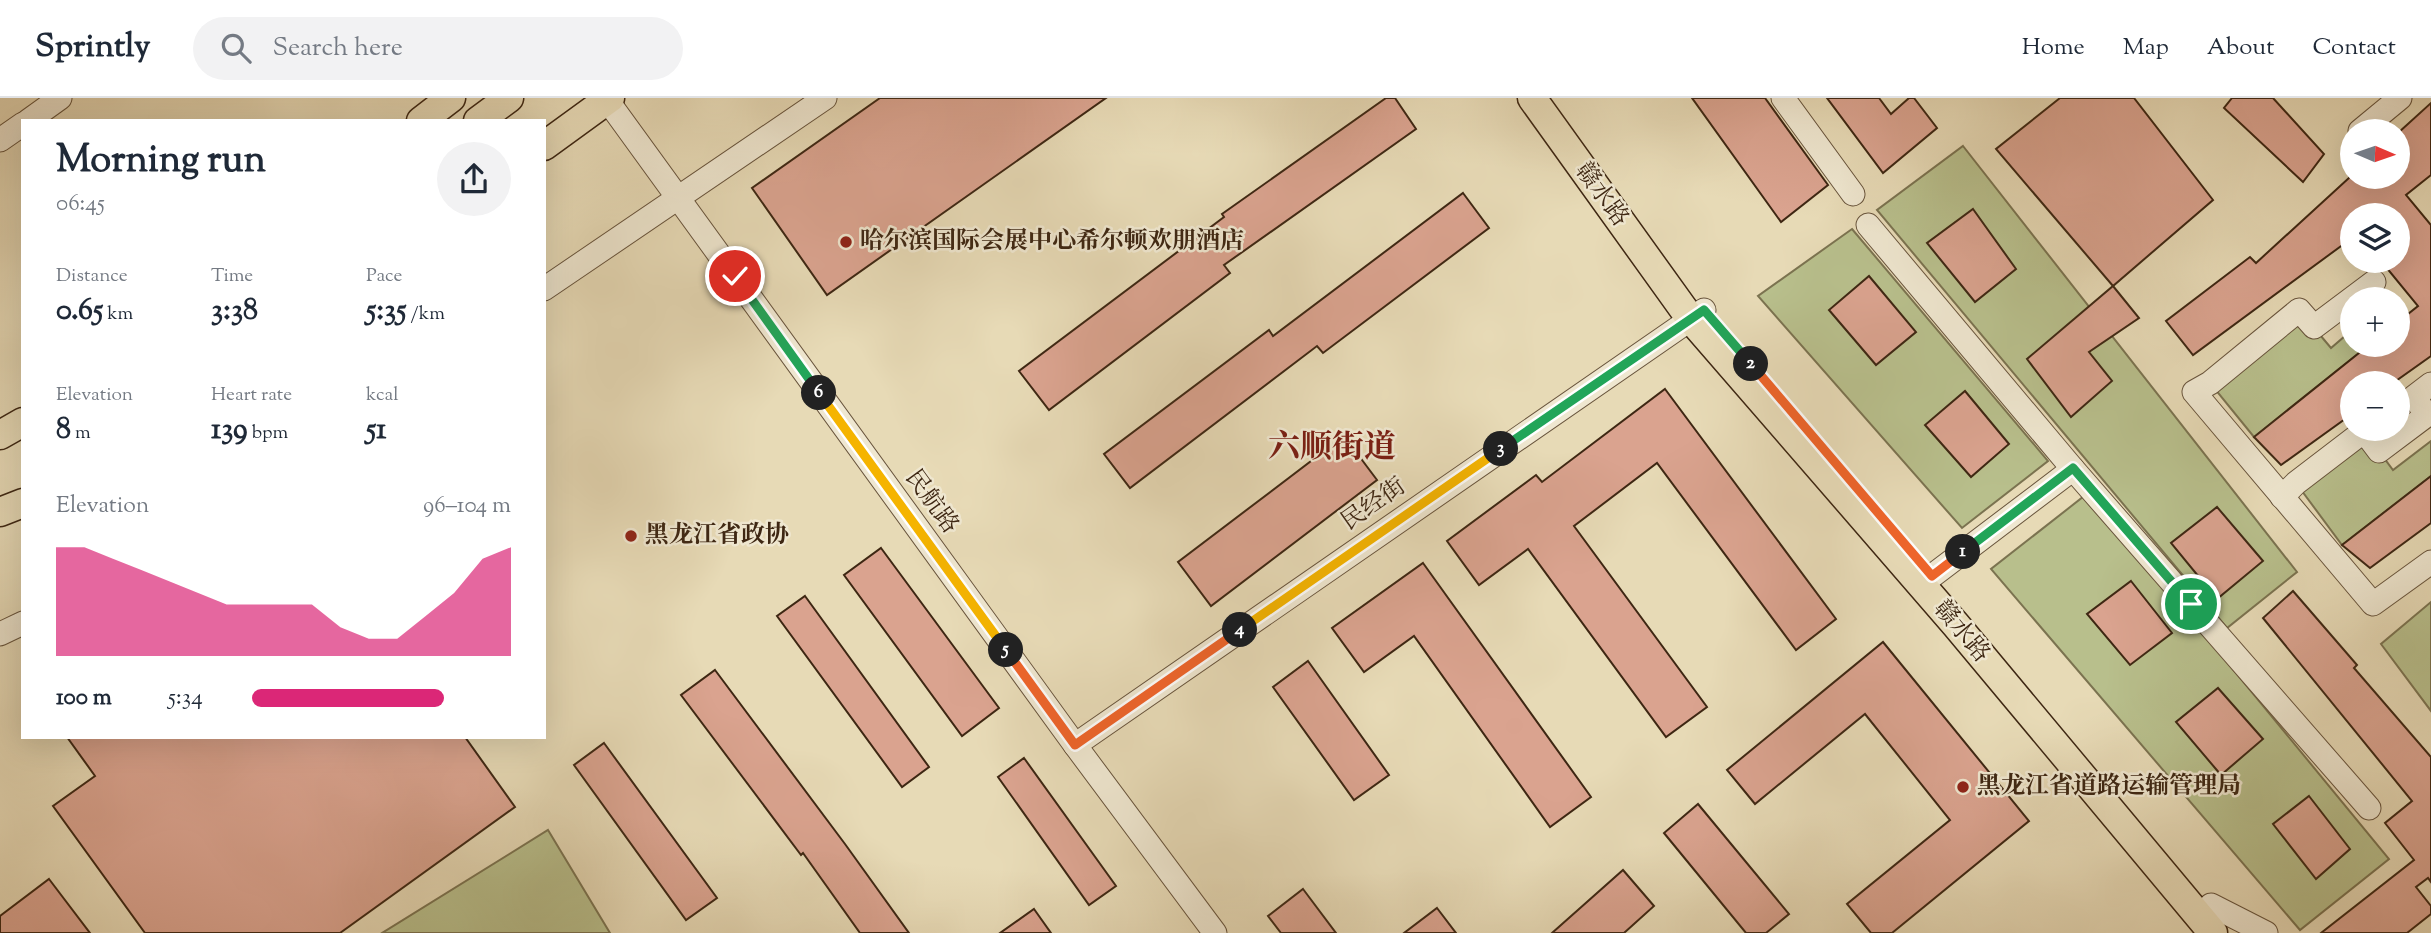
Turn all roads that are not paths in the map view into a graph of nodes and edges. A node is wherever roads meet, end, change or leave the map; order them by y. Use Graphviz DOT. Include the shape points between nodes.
graph roads {
  1 [pos="60,98"];
  2 [pos="451,98"];
  3 [pos="509,98"];
  4 [pos="825,98"];
  5 [pos="1532,98"];
  6 [pos="1552,98"];
  7 [pos="1783,98"];
  8 [pos="2400,98"];
  9 [pos="608,99"];
  10 [pos="31,119"];
  11 [pos="424,119"];
  12 [pos="481,119"];
  13 [pos="2375,119"];
  14 [pos="21,125"];
  15 [pos="0,140"];
  16 [pos="546,145"];
  17 [pos="1853,194"];
  18 [pos="678,198"];
  19 [pos="1868,225"];
  20 [pos="2374,282"];
  21 [pos="546,288"];
  22 [pos="1697,314"];
  23 [pos="2431,384"];
  24 [pos="21,423"];
  25 [pos="0,435"];
  26 [pos="2073,468"];
  27 [pos="2282,497"];
  28 [pos="21,504"];
  29 [pos="0,513"];
  30 [pos="2431,562"];
  31 [pos="1932,576"];
  32 [pos="21,624"];
  33 [pos="0,635"];
  34 [pos="1075,745"];
  35 [pos="2369,808"];
  36 [pos="2211,905"];
  37 [pos="1215,933"];
  38 [pos="2213,933"];
  39 [pos="2229,933"];
  40 [pos="2266,933"];
  1 -- 10 [label="street"];
  2 -- 11 [label="main road"];
  3 -- 12 [label="main road"];
  4 -- 18 [label="street"];
  5 -- 22 [label="main road, 赣水路"];
  6 -- 22 [label="main road, 赣水路"];
  7 -- 17 [label="street"];
  8 -- 13 [label="street"];
  9 -- 16 [label="main road"];
  9 -- 18 [label="street, 民航路"];
  14 -- 15 [label="street"];
  18 -- 21 [label="street"];
  18 -- 34 [label="street, 民航路"];
  19 -- 26 [label="street"];
  20 -- 27 [label="street" via="2314,327 2299,310 2194,392"];
  22 -- 31 [label="main road, 赣水路"];
  22 -- 34 [label="street, 民经街"];
  22 -- 38 [label="main road, 赣水路"];
  23 -- 27 [label="street" via="2414,397 2427,415 2389,444 2379,451 2364,431"];
  24 -- 25 [label="main road"];
  26 -- 31 [label="street"];
  26 -- 35 [label="street"];
  27 -- 30 [label="street" via="2373,604"];
  28 -- 29 [label="main road"];
  31 -- 36 [label="main road, 赣水路"];
  32 -- 33 [label="street"];
  34 -- 37 [label="street, 民航路"];
  36 -- 39 [label="main road, 赣水路"];
  36 -- 40 [label="street, 赣水路"];
}
